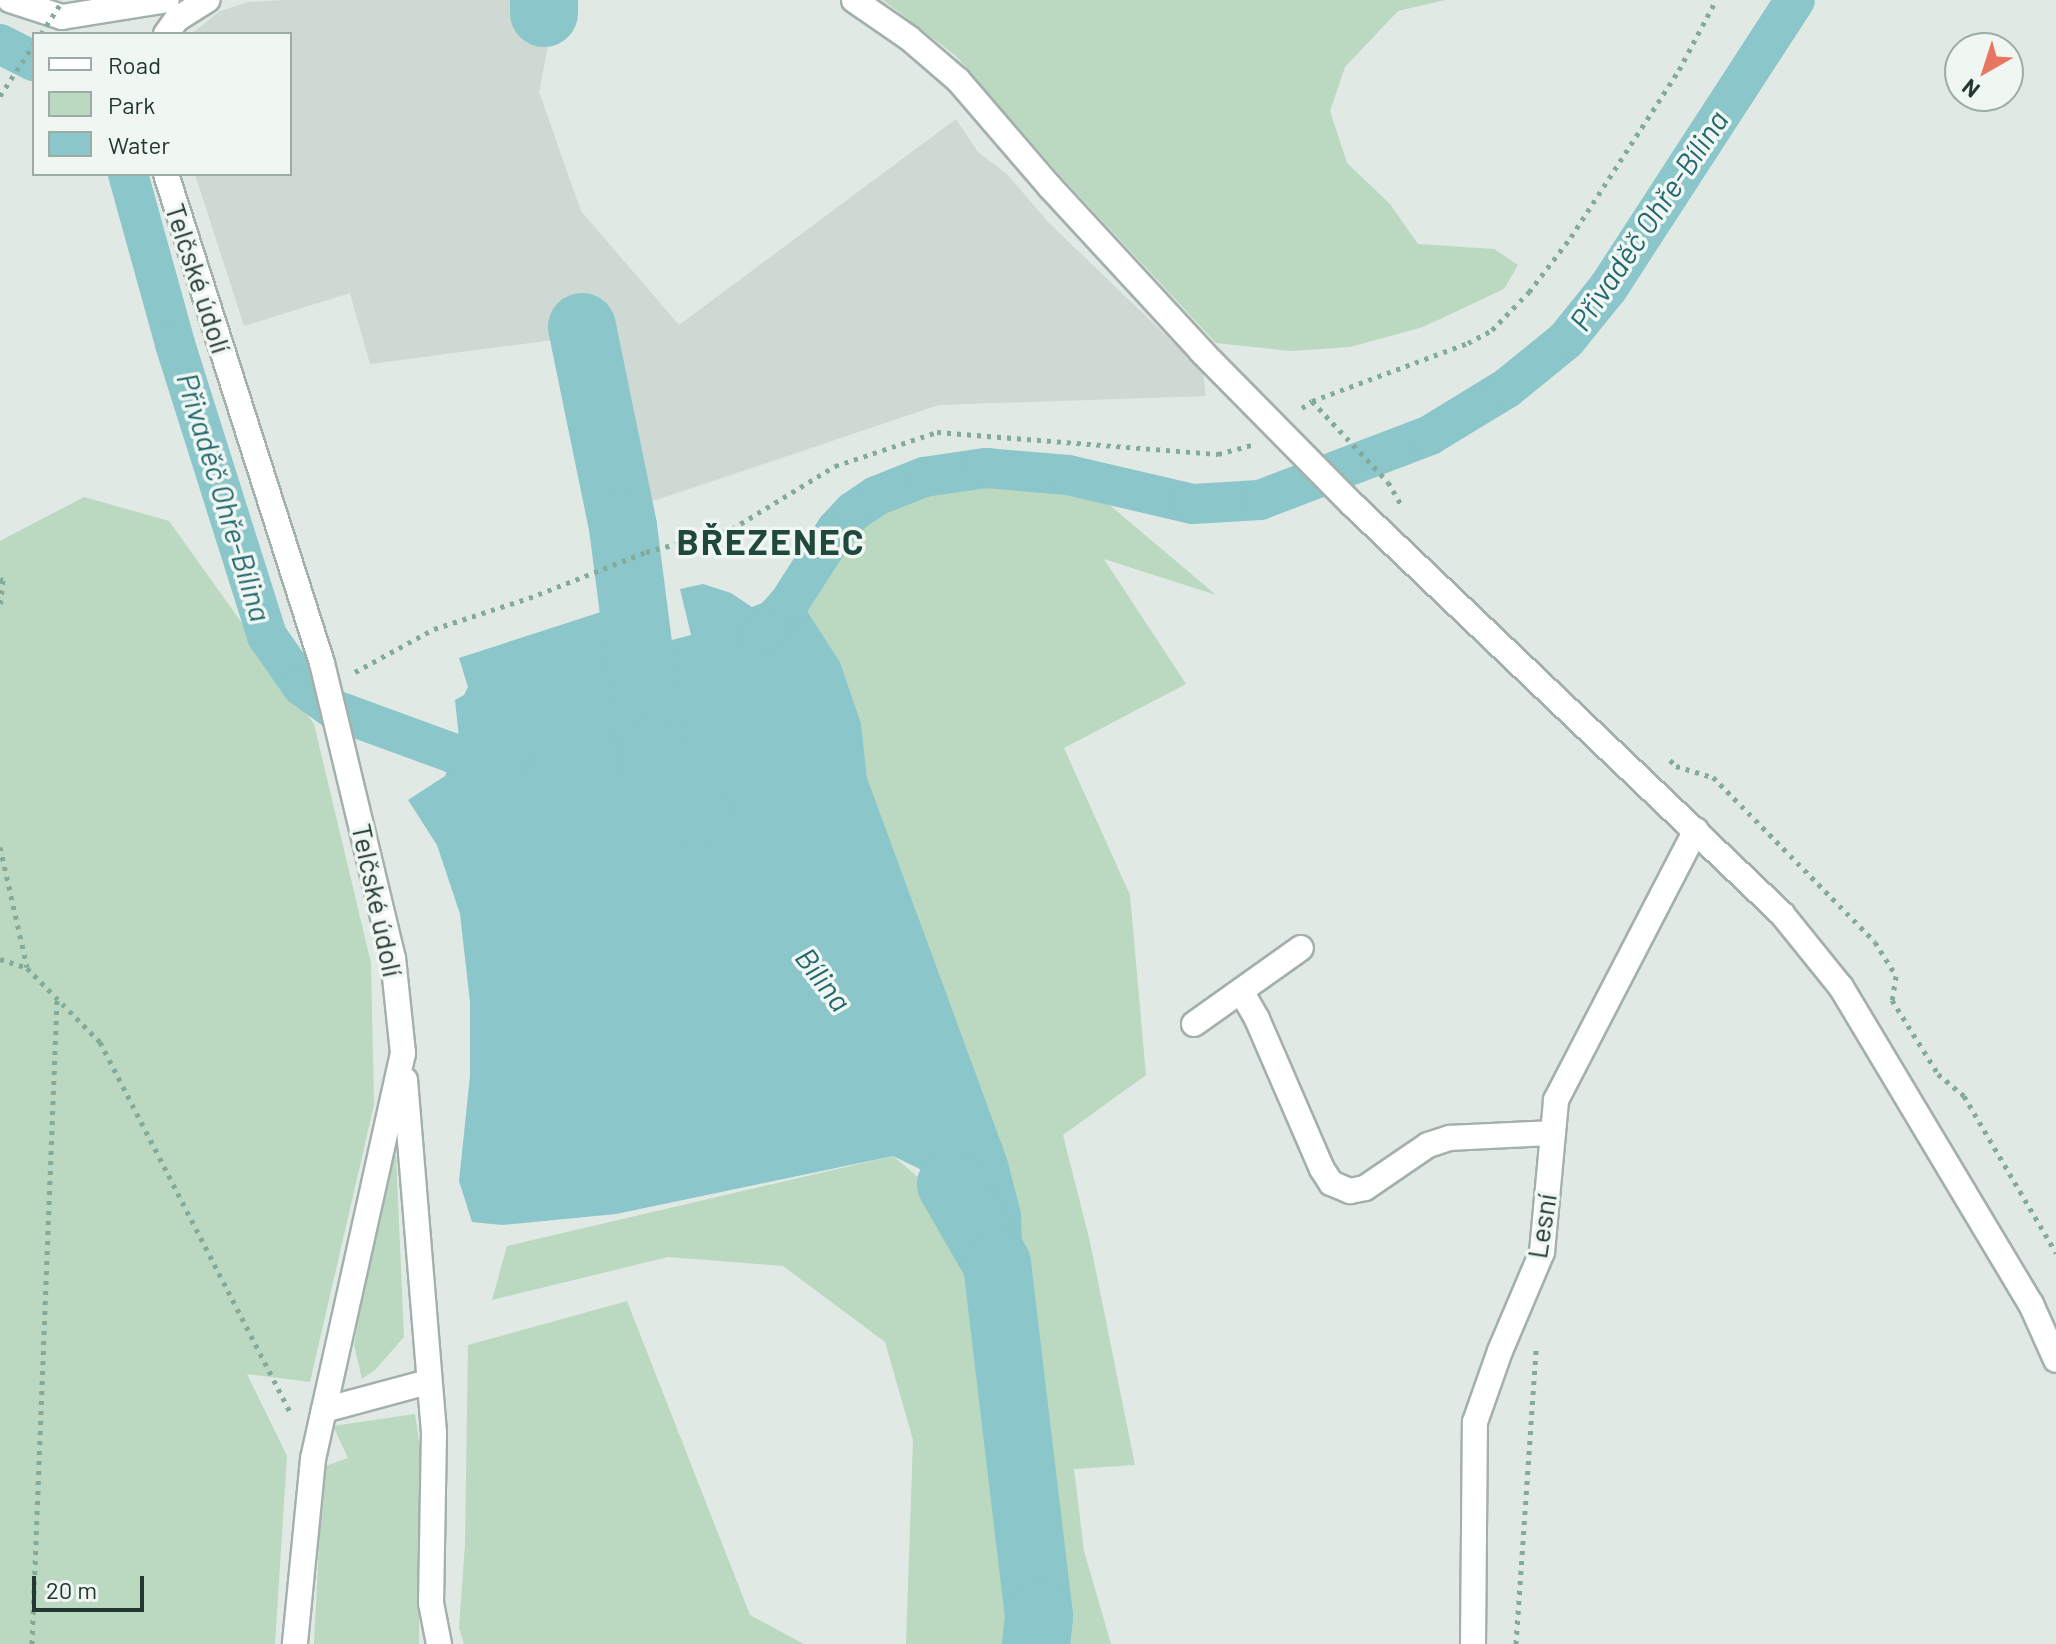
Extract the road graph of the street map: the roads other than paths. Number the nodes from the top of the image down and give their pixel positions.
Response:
1 (10, 0) edge
2 (167, 0) edge
3 (207, 0) edge
4 (854, 0) edge
5 (0, 17) edge
6 (67, 17) edge
7 (167, 32) edge
8 (167, 176) edge
9 (1696, 830) junction
10 (1301, 948) dead end
11 (1241, 991) junction
12 (1194, 1024) dead end
13 (403, 1053) junction
14 (1553, 1133) junction
15 (2056, 1360) edge
16 (428, 1382) junction
17 (324, 1410) junction
18 (295, 1644) edge
19 (439, 1644) edge
20 (1473, 1644) edge

1 - 5 street
1 - 6 street
2 - 6 street
3 - 7 street
4 - 9 street
8 - 13 street, Telčské údolí
9 - 14 street, Lesní
9 - 15 street
10 - 11 street
11 - 12 street
11 - 14 street
13 - 16 street
13 - 17 street, Telčské údolí
14 - 20 street, Lesní
16 - 17 street
16 - 19 street
17 - 18 street, Telčské údolí

